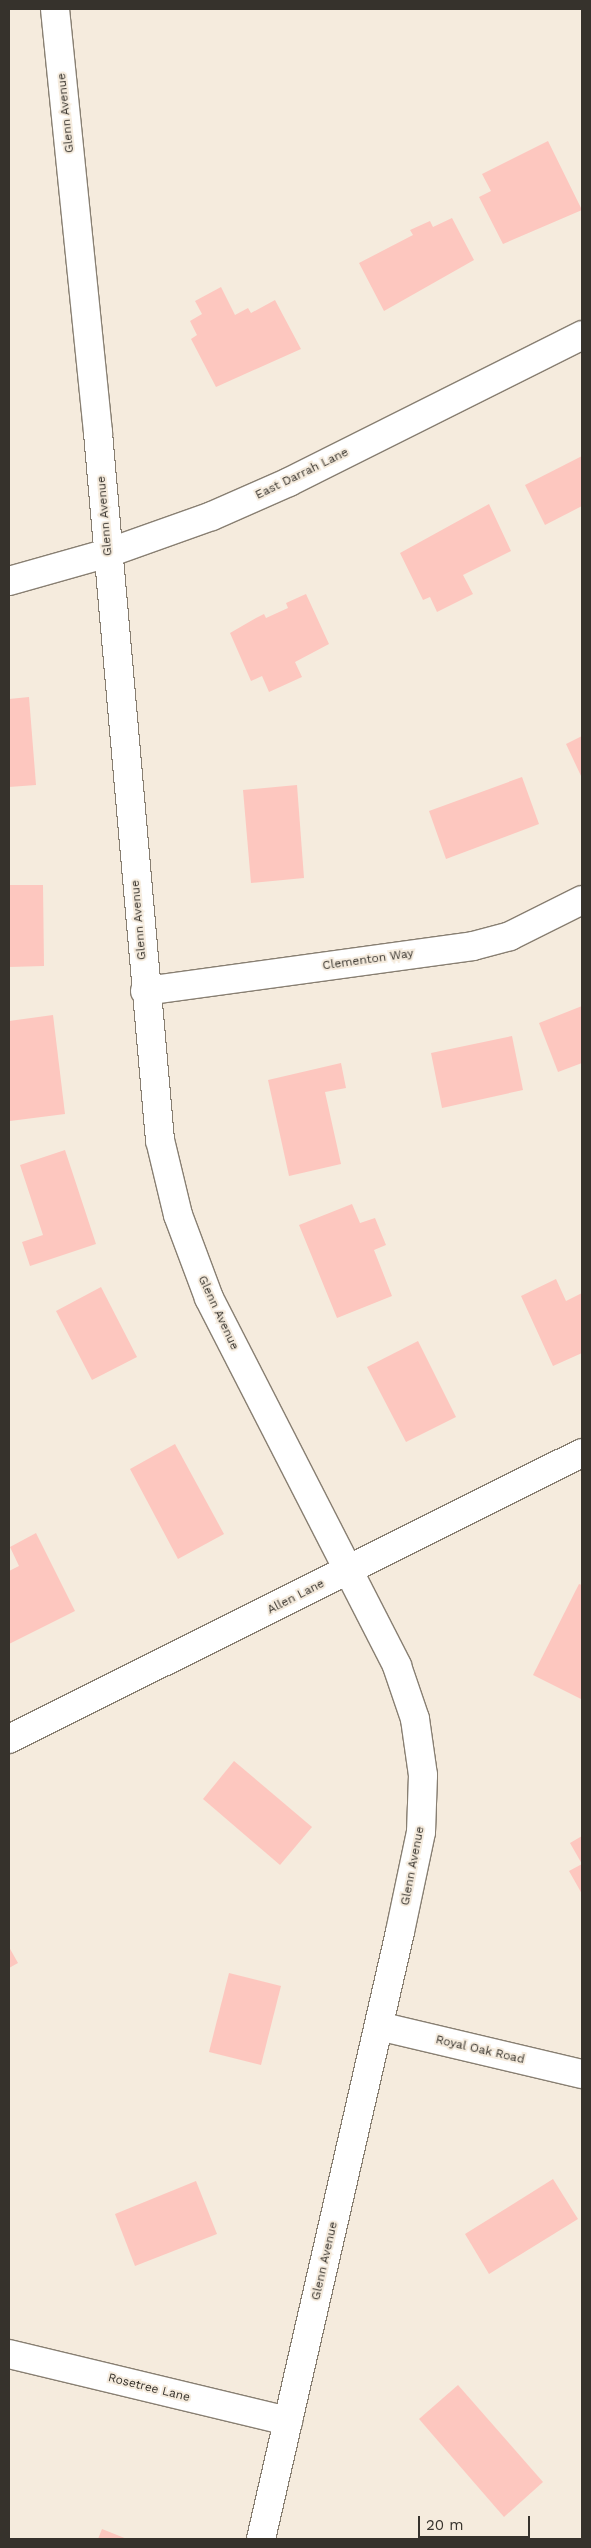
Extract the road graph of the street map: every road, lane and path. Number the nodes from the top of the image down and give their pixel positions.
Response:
1 (55, 9) edge
2 (582, 335) edge
3 (108, 553) junction
4 (9, 581) edge
5 (582, 900) edge
6 (145, 991) junction
7 (582, 1454) edge
8 (348, 1570) junction
9 (9, 1739) edge
10 (379, 2026) junction
11 (582, 2074) edge
12 (9, 2354) edge
13 (288, 2421) junction
14 (262, 2539) edge

1 - 3 street, Glenn Avenue
2 - 3 street, East Darrah Lane
3 - 4 street, East Darrah Lane
3 - 6 street, Glenn Avenue
5 - 6 street, Clementon Way
6 - 8 street, Glenn Avenue
7 - 8 street, Allen Lane
8 - 9 street, Allen Lane
8 - 10 street, Glenn Avenue
10 - 11 street, Royal Oak Road
10 - 13 street, Glenn Avenue
12 - 13 street, Rosetree Lane
13 - 14 street, Glenn Avenue

